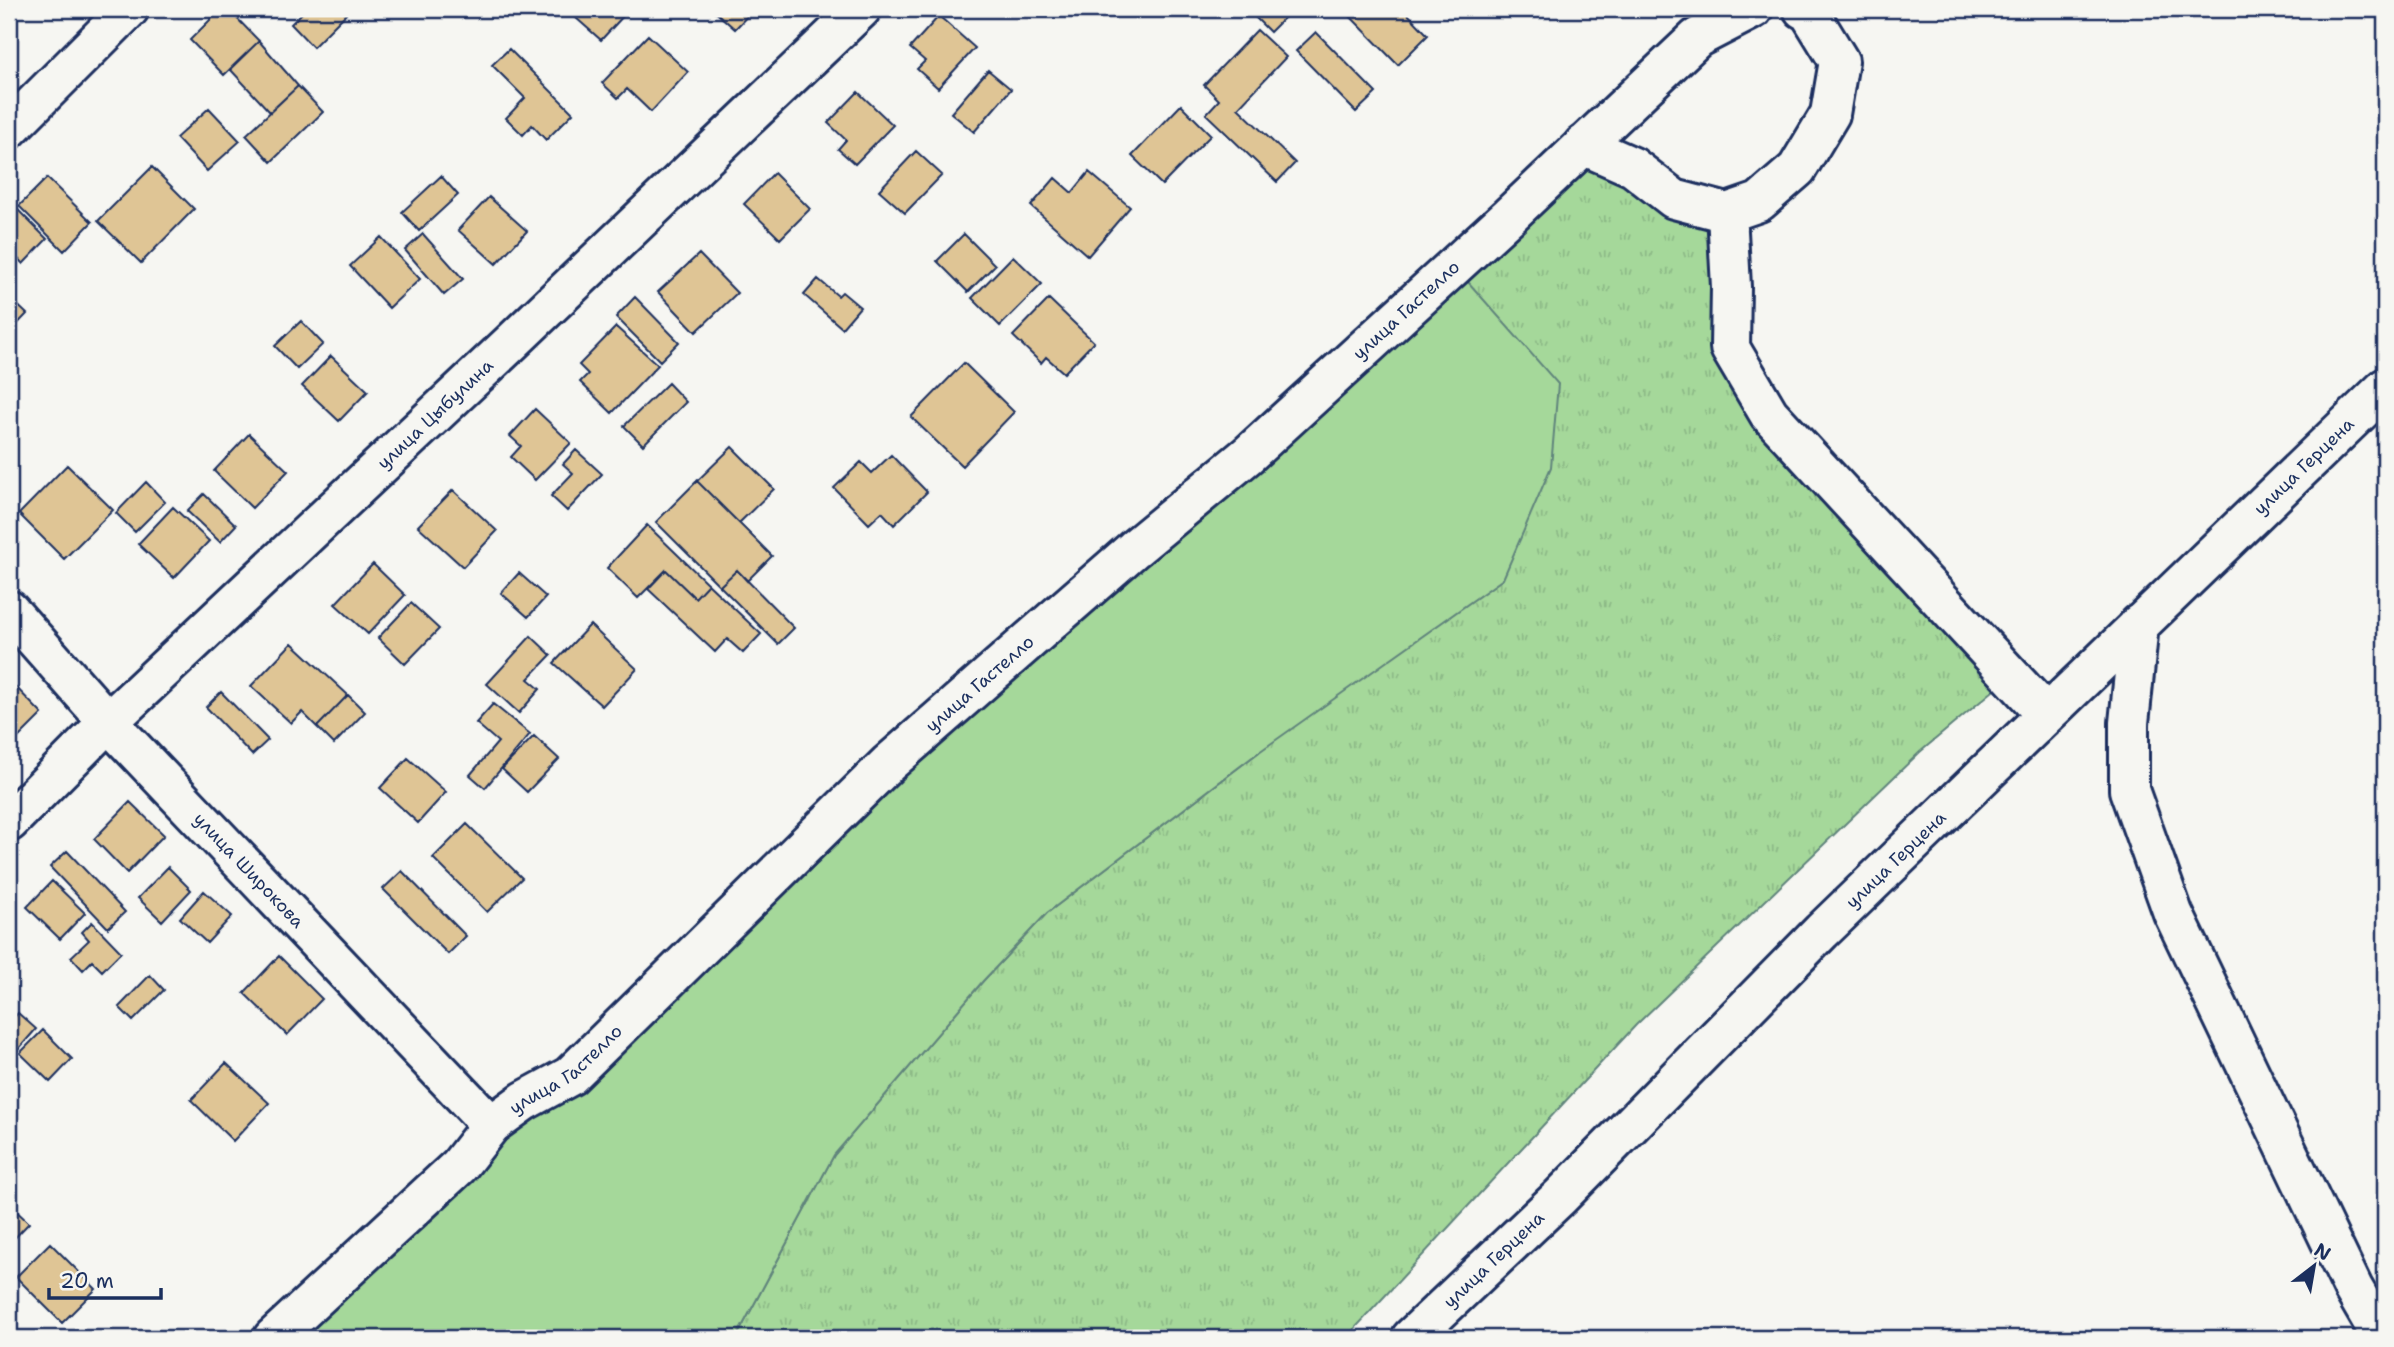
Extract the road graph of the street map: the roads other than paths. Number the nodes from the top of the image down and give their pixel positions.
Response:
1 (130, 9) edge
2 (861, 9) edge
3 (1753, 9) edge
4 (1802, 9) edge
5 (9, 129) edge
6 (1583, 145) junction
7 (1727, 213) junction
8 (2385, 388) edge
9 (9, 610) edge
10 (2139, 624) junction
11 (2046, 714) junction
12 (108, 722) junction
13 (9, 822) edge
14 (491, 1125) junction
15 (273, 1338) edge
16 (1411, 1338) edge
17 (2382, 1338) edge

1 - 5 street
2 - 12 street, улица Цыбулина
3 - 6 street, улица Гастелло
4 - 7 street
6 - 7 street
6 - 14 street, улица Гастелло
7 - 11 street
8 - 10 street, улица Герцена
9 - 12 street, улица Широкова
10 - 11 street, улица Герцена
10 - 17 street
11 - 16 street, улица Герцена
12 - 13 street, улица Цыбулина
12 - 14 street, улица Широкова
14 - 15 street, улица Гастелло

